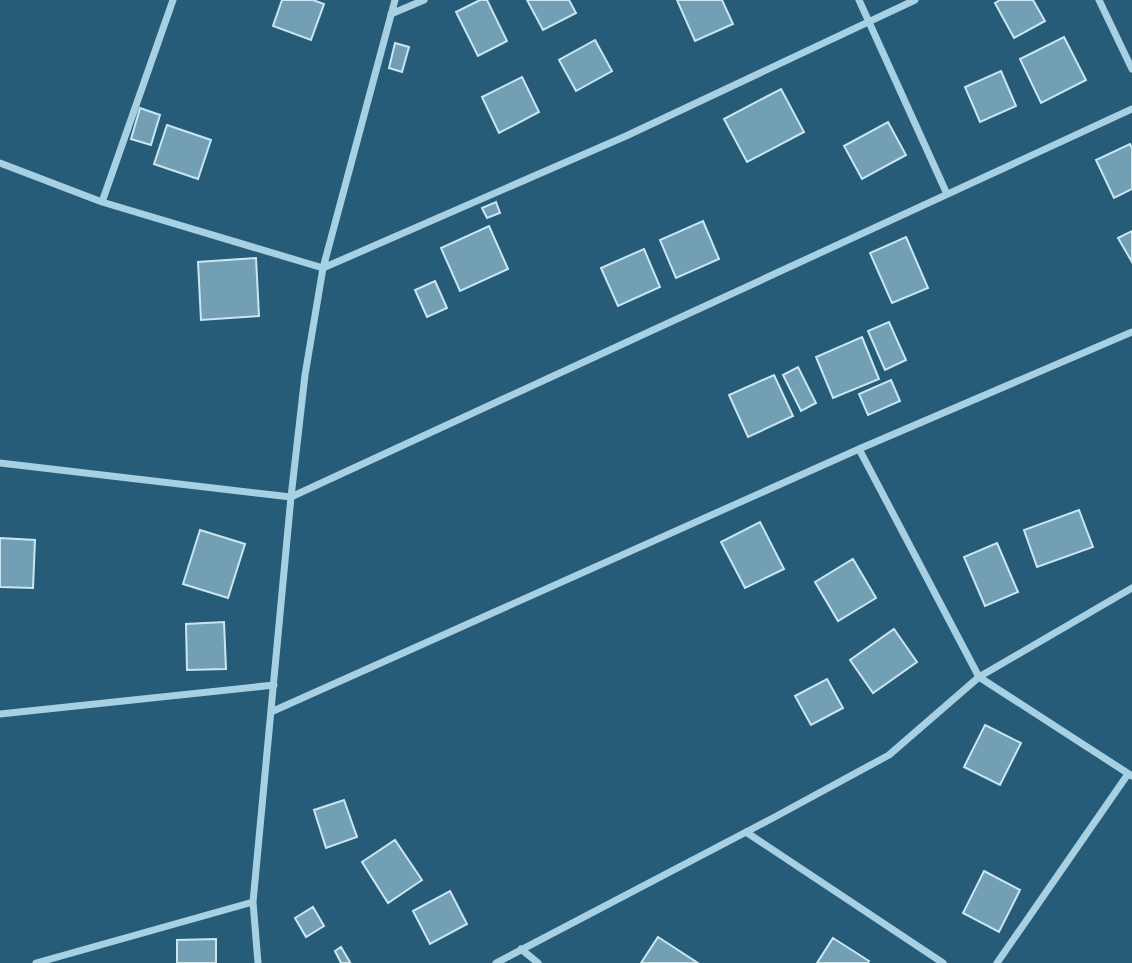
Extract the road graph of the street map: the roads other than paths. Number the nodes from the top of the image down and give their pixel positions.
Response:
1 (173, 0) edge
2 (395, 0) edge
3 (424, 0) edge
4 (859, 0) edge
5 (915, 0) edge
6 (1099, 0) edge
7 (391, 14) junction
8 (869, 22) junction
9 (1132, 69) edge
10 (1132, 109) edge
11 (0, 163) edge
12 (947, 194) junction
13 (102, 202) junction
14 (323, 268) junction
15 (1132, 332) edge
16 (859, 449) junction
17 (0, 463) edge
18 (290, 497) junction
19 (1132, 588) edge
20 (979, 677) junction
21 (274, 685) junction
22 (271, 712) junction
23 (0, 714) edge
24 (1130, 775) edge
25 (746, 832) junction
26 (253, 902) junction
27 (521, 949) junction
28 (36, 963) edge
29 (258, 963) edge
30 (496, 963) edge
31 (538, 963) edge
32 (943, 963) edge
33 (997, 963) edge

1 - 13 street
2 - 7 street
3 - 7 street
4 - 8 street
5 - 8 street
6 - 9 street
7 - 14 street
8 - 12 street
8 - 14 street
10 - 12 street
11 - 13 street
12 - 18 street
13 - 14 street
14 - 18 street
15 - 16 street
16 - 20 street
16 - 22 street
17 - 18 street
18 - 21 street
19 - 20 street
20 - 24 street
20 - 25 street
21 - 22 street
21 - 23 street
22 - 26 street
24 - 33 street
25 - 27 street
25 - 32 street
26 - 28 street
26 - 29 street
27 - 30 street
27 - 31 street

